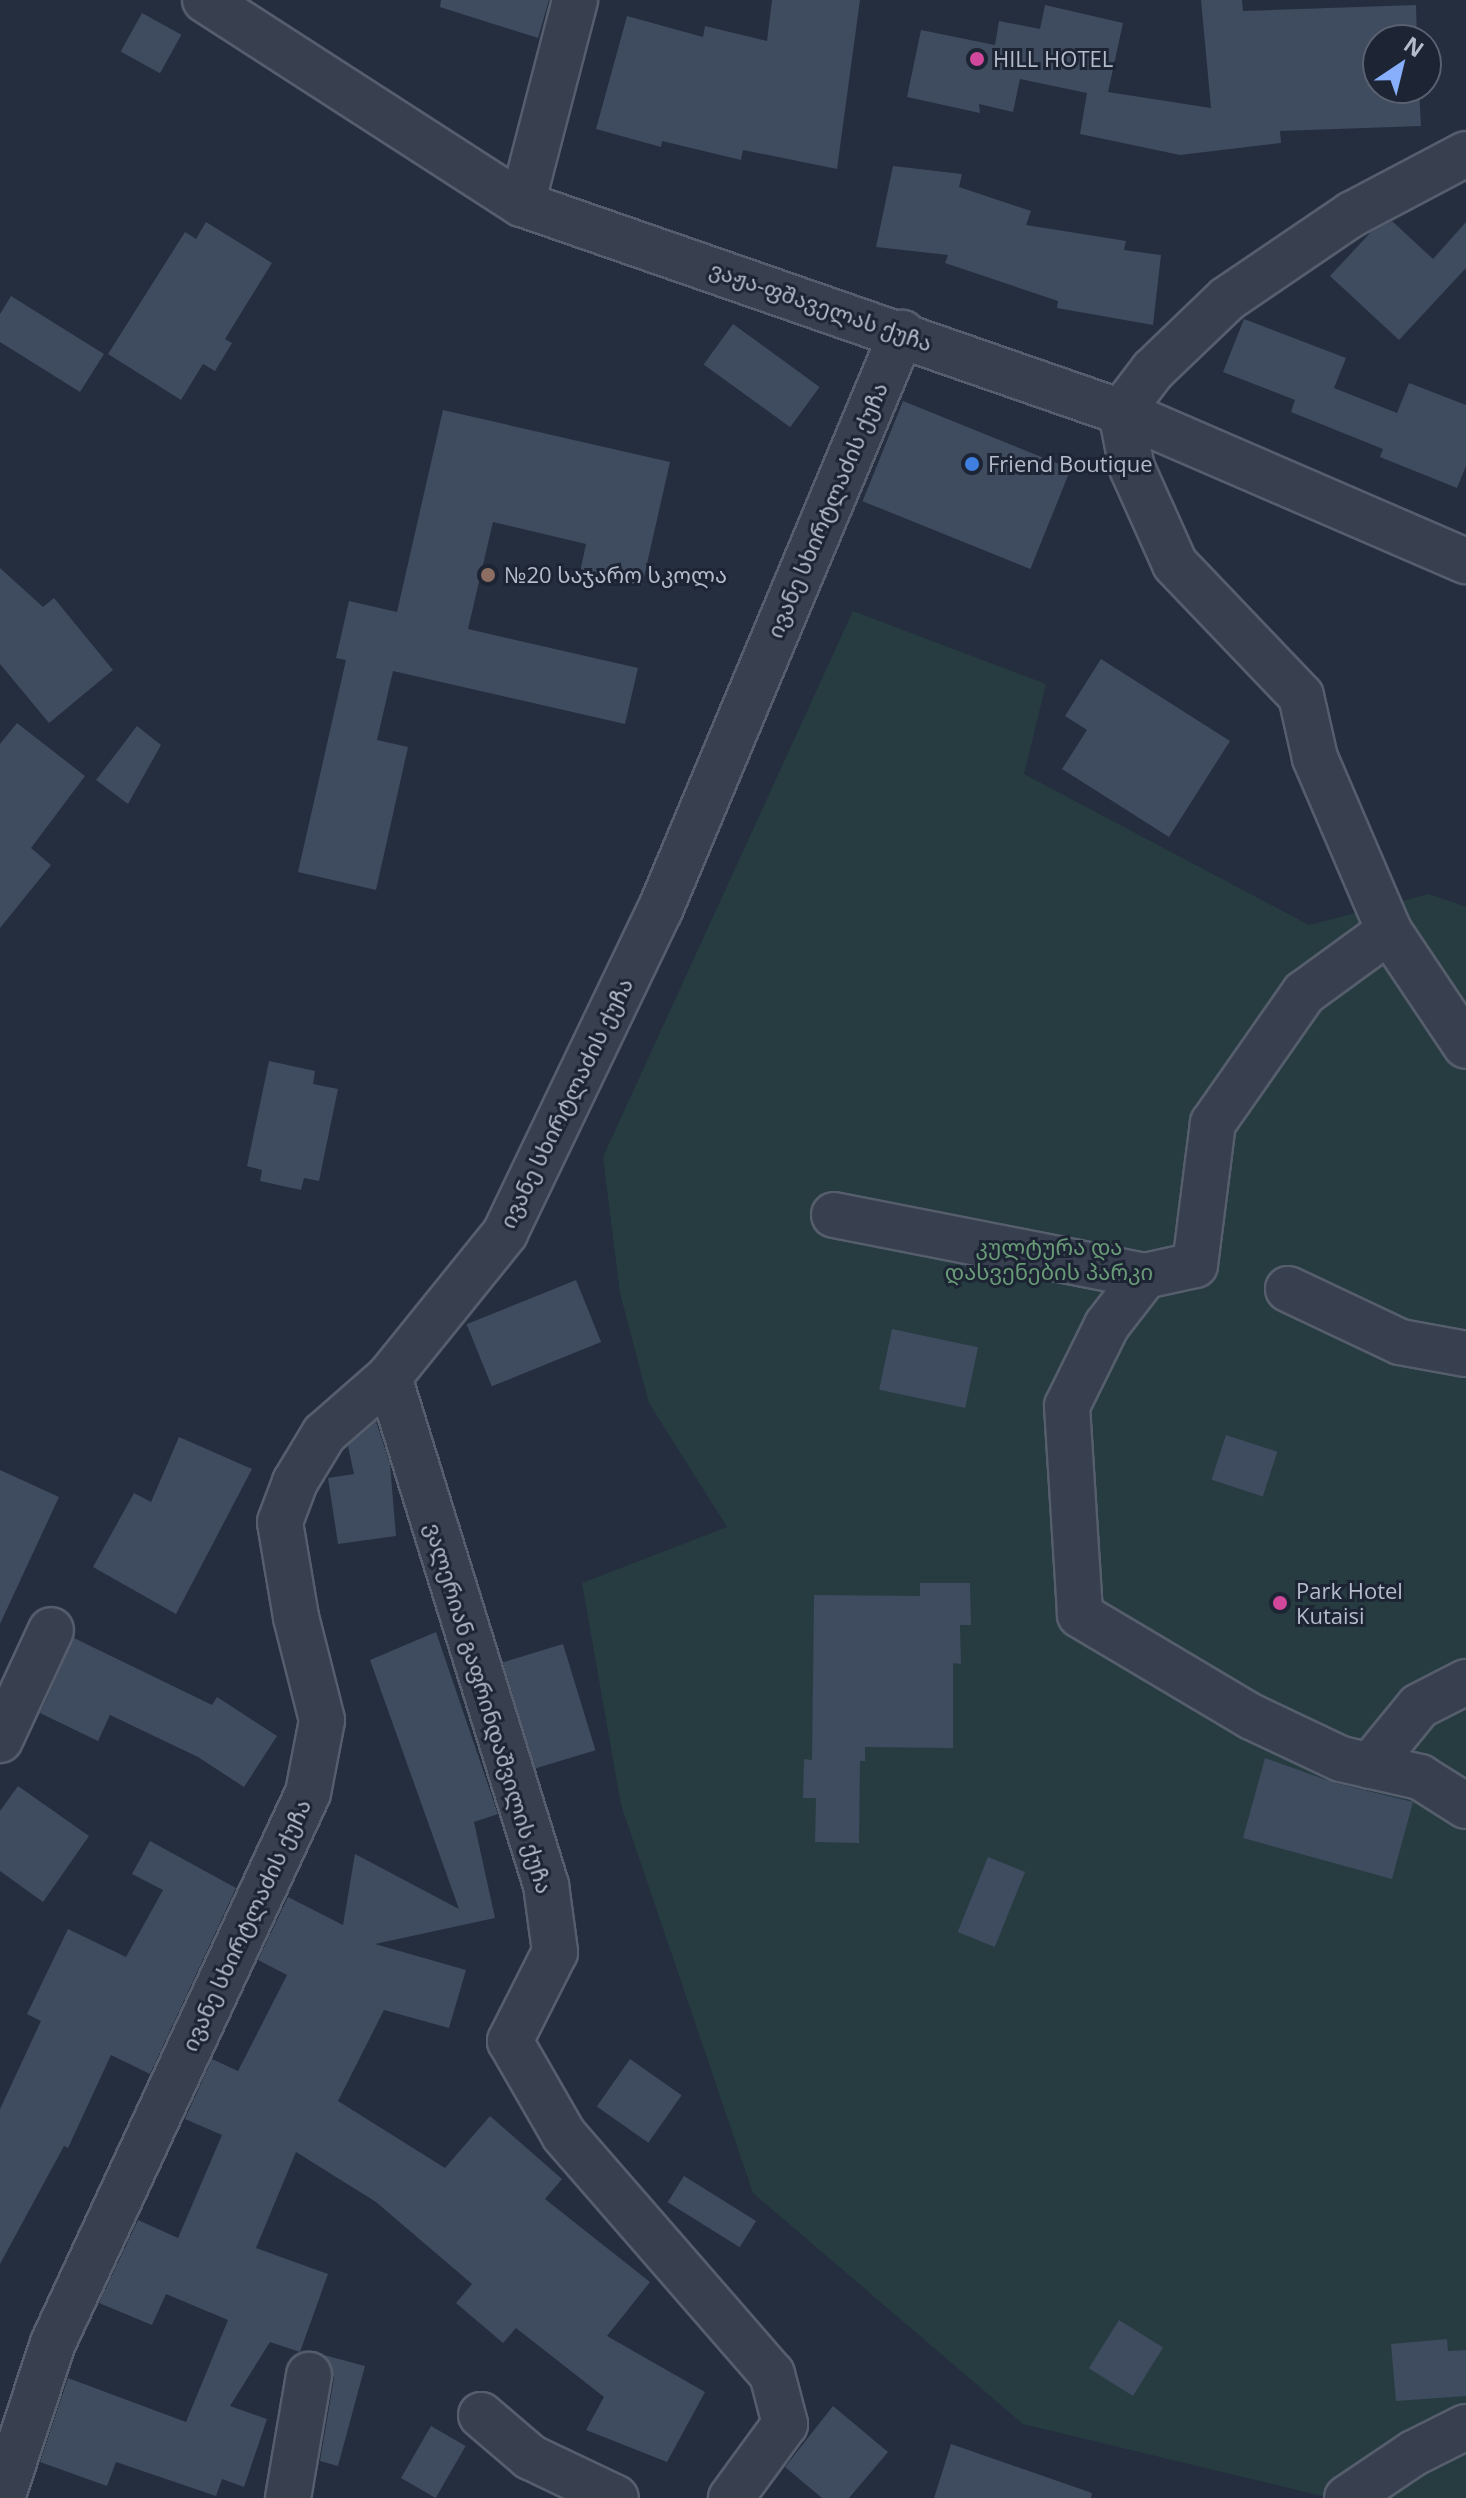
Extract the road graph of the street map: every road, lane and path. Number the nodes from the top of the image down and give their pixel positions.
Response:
1 (205, 0) edge
2 (575, 0) edge
3 (1466, 154) edge
4 (522, 204) junction
5 (902, 333) junction
6 (1121, 412) junction
7 (1466, 561) edge
8 (1389, 931) junction
9 (1466, 1046) edge
10 (834, 1215) dead end
11 (1145, 1276) junction
12 (1288, 1289) dead end
13 (1466, 1354) edge
14 (389, 1377) junction
15 (51, 1630) dead end
16 (1466, 1682) edge
17 (0, 1740) edge
18 (1370, 1766) junction
19 (1466, 1806) edge
20 (309, 2375) dead end
21 (481, 2415) dead end
22 (1466, 2427) edge
23 (2, 2498) edge
24 (288, 2498) edge
25 (616, 2498) edge
26 (731, 2498) edge
27 (1347, 2498) edge

1 - 4 street, ვაჟა-ფშაველას ქუჩა
2 - 4 street
3 - 6 street
4 - 5 street, ვაჟა-ფშაველას ქუჩა
5 - 6 street, ვაჟა-ფშაველას ქუჩა
5 - 14 street, ივანე სხირტლაძის ქუჩა
6 - 7 street, ვაჟა-ფშაველას ქუჩა
6 - 8 street
8 - 9 street
8 - 11 street
10 - 11 street
11 - 18 street
12 - 13 street
14 - 23 street, ივანე სხირტლაძის ქუჩა
14 - 26 street, ვალერიან გაფრინდაშვილის ქუჩა
15 - 17 street
16 - 18 street
18 - 19 street
20 - 24 street
21 - 25 street
22 - 27 street

